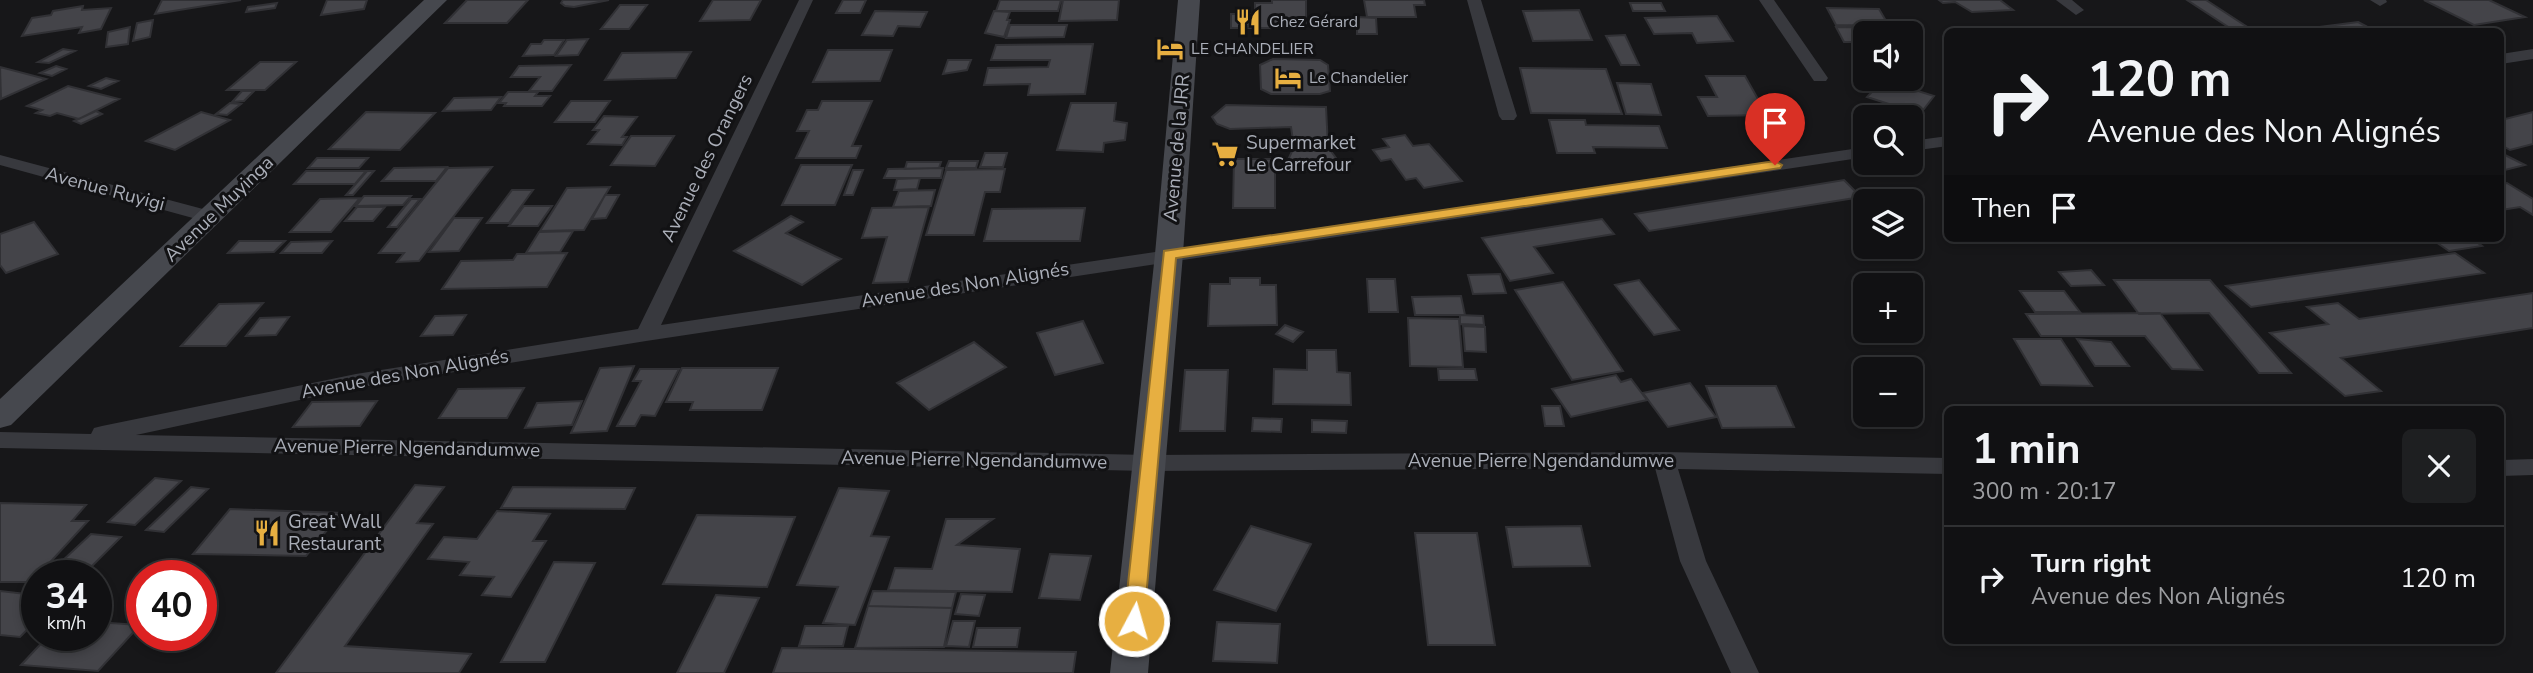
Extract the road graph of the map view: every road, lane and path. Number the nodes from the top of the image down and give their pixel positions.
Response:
1 (436, 0) edge
2 (806, 0) edge
3 (1189, 0) edge
4 (1474, 0) edge
5 (1766, 0) edge
6 (2063, 0) edge
7 (2076, 10) dead end
8 (2533, 54) edge
9 (2504, 59) edge
10 (1820, 78) dead end
11 (1508, 116) dead end
12 (1944, 142) edge
13 (1923, 144) edge
14 (1853, 154) edge
15 (0, 160) edge
16 (211, 217) junction
17 (1169, 254) junction
18 (646, 334) junction
19 (0, 416) edge
20 (0, 440) edge
21 (68, 441) junction
22 (1664, 460) junction
23 (1149, 463) junction
24 (1944, 466) edge
25 (2533, 467) edge
26 (2504, 468) edge
27 (1129, 673) edge
28 (1745, 673) edge

1 - 16 street, Avenue Muyinga
2 - 18 street, Avenue des Orangers
3 - 17 street, Avenue de la JRR
4 - 11 street
5 - 10 street
6 - 7 street
8 - 9 street
12 - 13 street
14 - 17 street, Avenue des Non Alignés
15 - 16 street, Avenue Ruyigi
16 - 19 street, Avenue Muyinga
17 - 18 street, Avenue des Non Alignés
17 - 23 street, Avenue de la JRR
18 - 21 street, Avenue des Non Alignés
20 - 21 street, Avenue Pierre Ngendandumwe
21 - 23 street, Avenue Pierre Ngendandumwe
22 - 23 street, Avenue Pierre Ngendandumwe
22 - 24 street, Avenue Pierre Ngendandumwe
22 - 28 street
23 - 27 street, Avenue de la JRR
25 - 26 street

